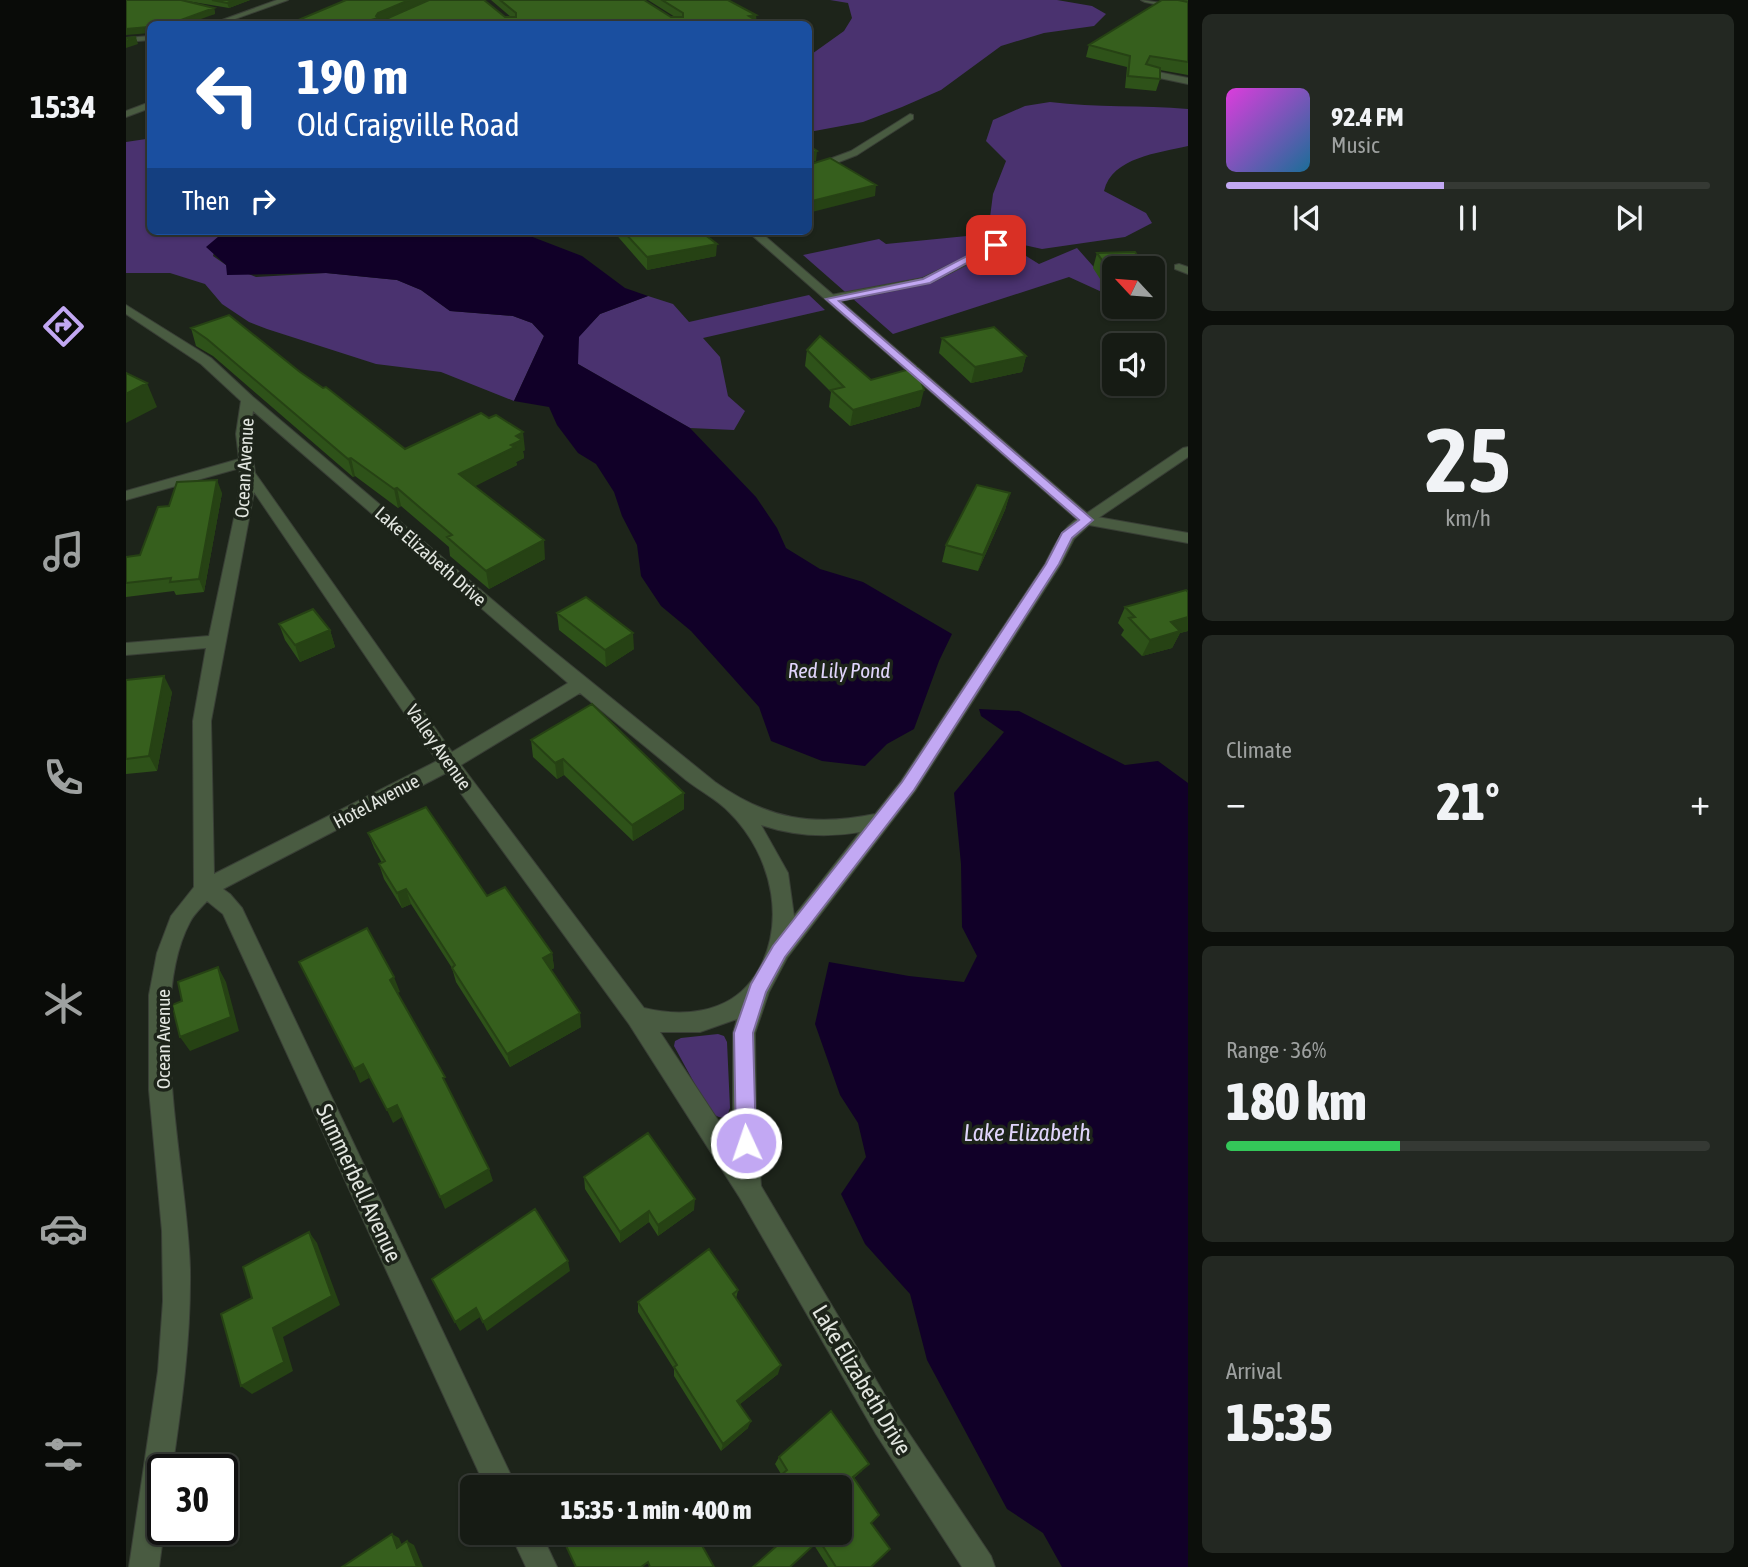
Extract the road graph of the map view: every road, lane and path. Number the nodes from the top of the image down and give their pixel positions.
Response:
1 (284, 0) edge
2 (444, 0) edge
3 (1144, 0) edge
4 (1188, 9) edge
5 (220, 10) edge
6 (244, 15) junction
7 (225, 21) edge
8 (392, 21) edge
9 (147, 38) edge
10 (126, 40) edge
11 (1148, 73) edge
12 (1188, 80) edge
13 (147, 106) edge
14 (126, 114) edge
15 (910, 117) dead end
16 (812, 169) edge
17 (1019, 234) dead end
18 (757, 235) edge
19 (831, 299) junction
20 (126, 309) edge
21 (248, 400) junction
22 (1188, 451) edge
23 (247, 467) junction
24 (126, 496) edge
25 (1086, 520) junction
26 (1188, 538) edge
27 (216, 641) junction
28 (126, 649) edge
29 (580, 684) junction
30 (449, 763) junction
31 (735, 806) junction
32 (882, 820) junction
33 (204, 889) junction
34 (779, 951) junction
35 (758, 990) junction
36 (637, 1017) junction
37 (749, 1189) junction
38 (496, 1475) edge
39 (531, 1545) edge
40 (144, 1567) edge
41 (542, 1567) edge
42 (980, 1567) edge

1 - 6 street
2 - 8 street
3 - 4 street
5 - 6 street
6 - 7 street
9 - 10 street
11 - 12 street
13 - 14 street
15 - 16 street
17 - 19 street
18 - 19 street
19 - 25 street
20 - 21 street, Lake Elizabeth Drive
21 - 23 street, Ocean Avenue
21 - 29 street, Lake Elizabeth Drive
22 - 25 street
23 - 24 street
23 - 27 street, Ocean Avenue
23 - 30 street, Valley Avenue
25 - 26 street
25 - 32 street
27 - 28 street
27 - 33 street, Ocean Avenue
29 - 30 street, Hotel Avenue
29 - 31 street, Lake Elizabeth Drive
30 - 33 street, Hotel Avenue
30 - 36 street, Valley Avenue
31 - 32 street, Lake Elizabeth Drive
31 - 34 street, Lake Elizabeth Drive
32 - 34 street
33 - 38 street, Summerbell Avenue
33 - 40 street, Ocean Avenue
34 - 35 street
35 - 36 street
35 - 37 street
36 - 37 street, Valley Avenue
37 - 42 street, Lake Elizabeth Drive
39 - 41 street

